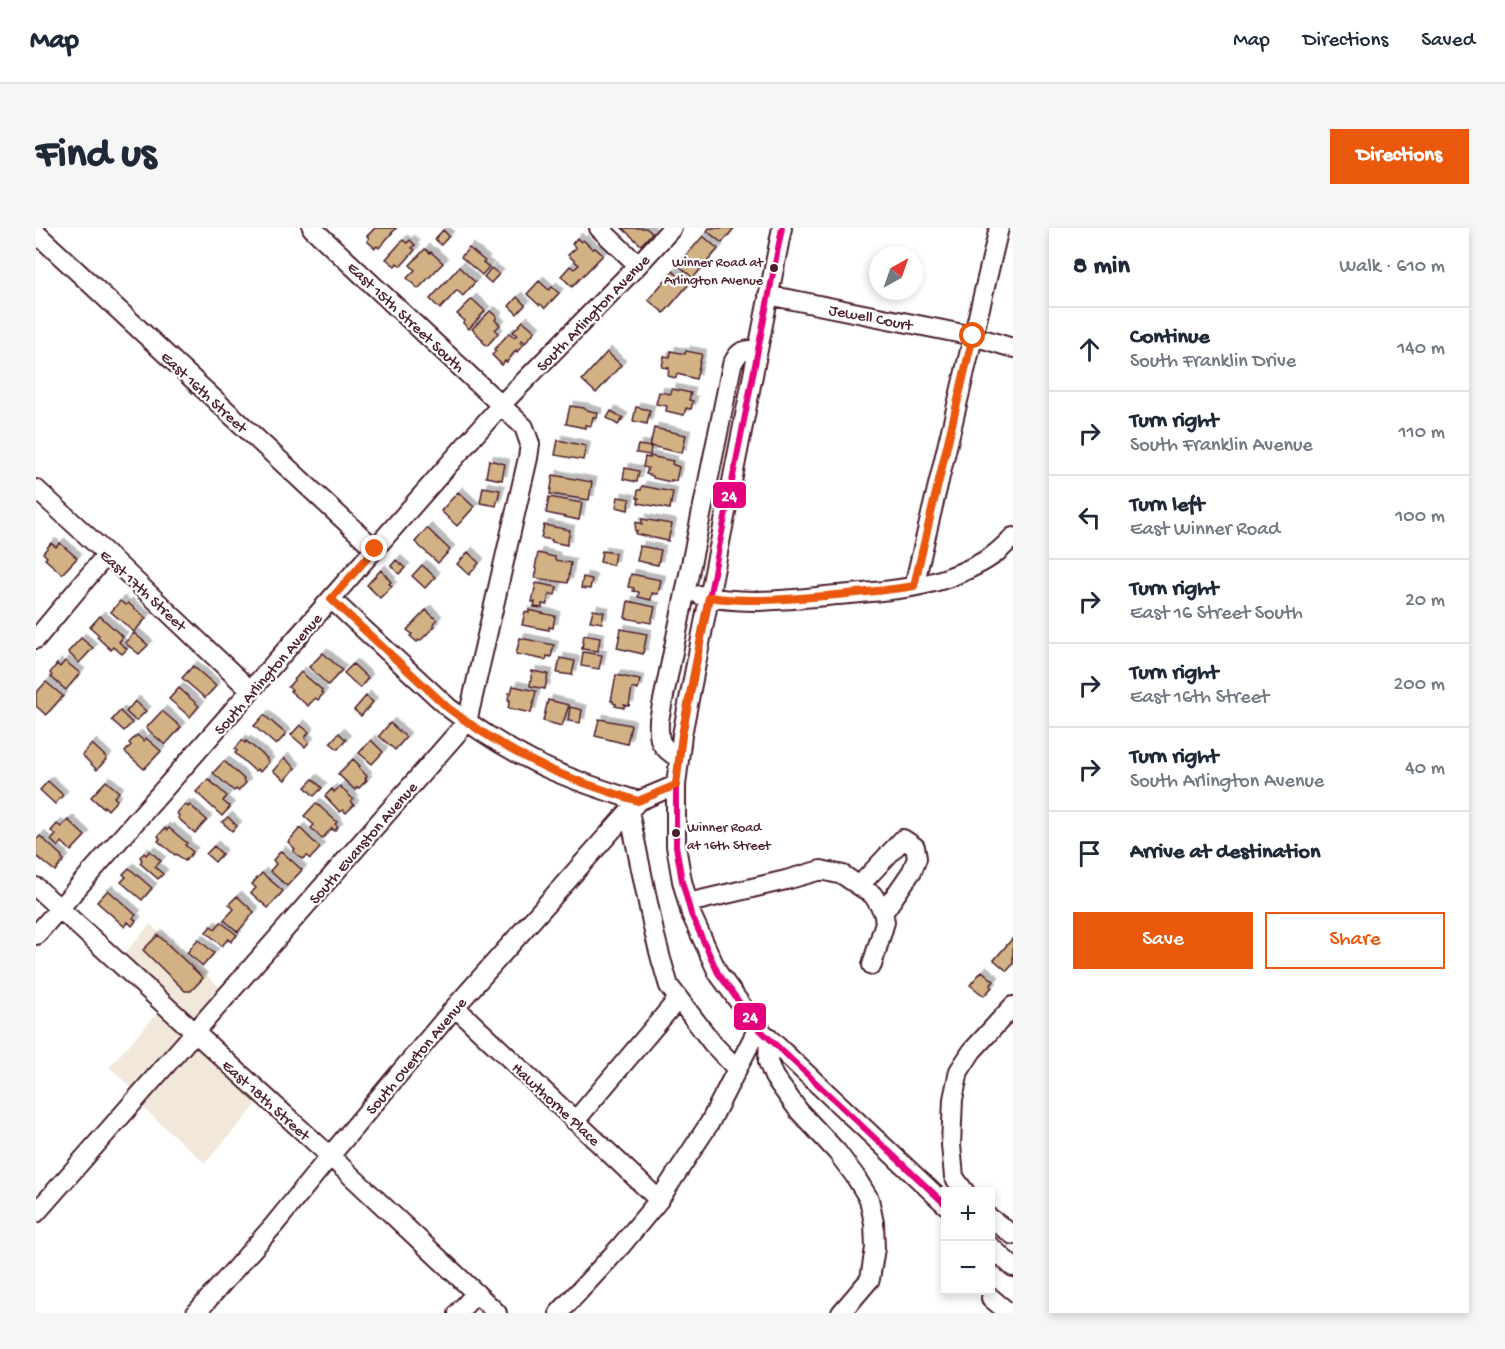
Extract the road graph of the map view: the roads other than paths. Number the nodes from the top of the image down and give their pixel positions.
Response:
1 (312, 228) edge
2 (599, 228) edge
3 (672, 228) edge
4 (782, 228) edge
5 (999, 228) edge
6 (36, 233) edge
7 (638, 265) junction
8 (768, 295) junction
9 (973, 336) junction
10 (1013, 348) edge
11 (758, 349) junction
12 (501, 405) junction
13 (36, 489) edge
14 (1013, 537) edge
15 (375, 549) junction
16 (107, 554) junction
17 (914, 586) junction
18 (686, 591) junction
19 (709, 597) junction
20 (331, 599) junction
21 (36, 639) edge
22 (251, 691) junction
23 (467, 722) junction
24 (679, 759) junction
25 (676, 785) junction
26 (634, 806) junction
27 (860, 885) junction
28 (36, 887) edge
29 (688, 903) junction
30 (60, 909) junction
31 (883, 913) junction
32 (36, 935) edge
33 (872, 965) dead end
34 (678, 999) junction
35 (1013, 1006) edge
36 (455, 1007) junction
37 (194, 1032) junction
38 (763, 1034) junction
39 (737, 1070) junction
40 (575, 1121) junction
41 (330, 1156) junction
42 (962, 1187) edge
43 (659, 1200) junction
44 (941, 1201) edge
45 (36, 1213) edge
46 (995, 1222) edge
47 (1013, 1235) edge
48 (995, 1251) edge
49 (1013, 1267) edge
50 (476, 1293) junction
51 (992, 1298) dead end
52 (196, 1313) edge
53 (458, 1313) edge
54 (497, 1313) edge
55 (559, 1313) edge
56 (841, 1313) edge
57 (1009, 1313) edge

1 - 12 street, East 15th Street South
2 - 7 street
3 - 7 street, South Arlington Avenue
4 - 8 street
5 - 9 street
6 - 15 street, East 16th Street
7 - 12 street, South Arlington Avenue
8 - 9 street, Jewell Court
8 - 11 street
9 - 10 street, Jewell Court
9 - 17 street
11 - 18 street
11 - 19 street
12 - 15 street, South Arlington Avenue
12 - 23 street, South Evanston Avenue
13 - 16 street, East 17th Street
14 - 17 street
15 - 20 street, South Arlington Avenue
16 - 21 street
16 - 22 street, East 17th Street
17 - 19 street
18 - 19 street
18 - 24 street
19 - 24 street
20 - 22 street, South Arlington Avenue
20 - 23 street
22 - 30 street, South Arlington Avenue
23 - 26 street
23 - 37 street, South Evanston Avenue
24 - 25 street
25 - 26 street
25 - 29 street
26 - 34 street
26 - 36 street, South Overton Avenue
27 - 29 street
27 - 31 street
27 - 31 street
28 - 30 street, East 18th Street
29 - 38 street
30 - 32 street, South Arlington Avenue
30 - 37 street, East 18th Street
31 - 33 street
34 - 39 street
34 - 40 street
35 - 42 street
36 - 40 street, Hawthorne Place
36 - 41 street, South Overton Avenue
37 - 41 street, East 18th Street
37 - 45 street, South Evanston Avenue
38 - 39 street
38 - 44 street
38 - 56 street
39 - 43 street
40 - 43 street, Hawthorne Place
41 - 50 street, East 18th Street
41 - 52 street, South Overton Avenue
43 - 55 street
46 - 47 street
48 - 49 street
50 - 53 street
50 - 54 street, East 18th Street
51 - 57 street

